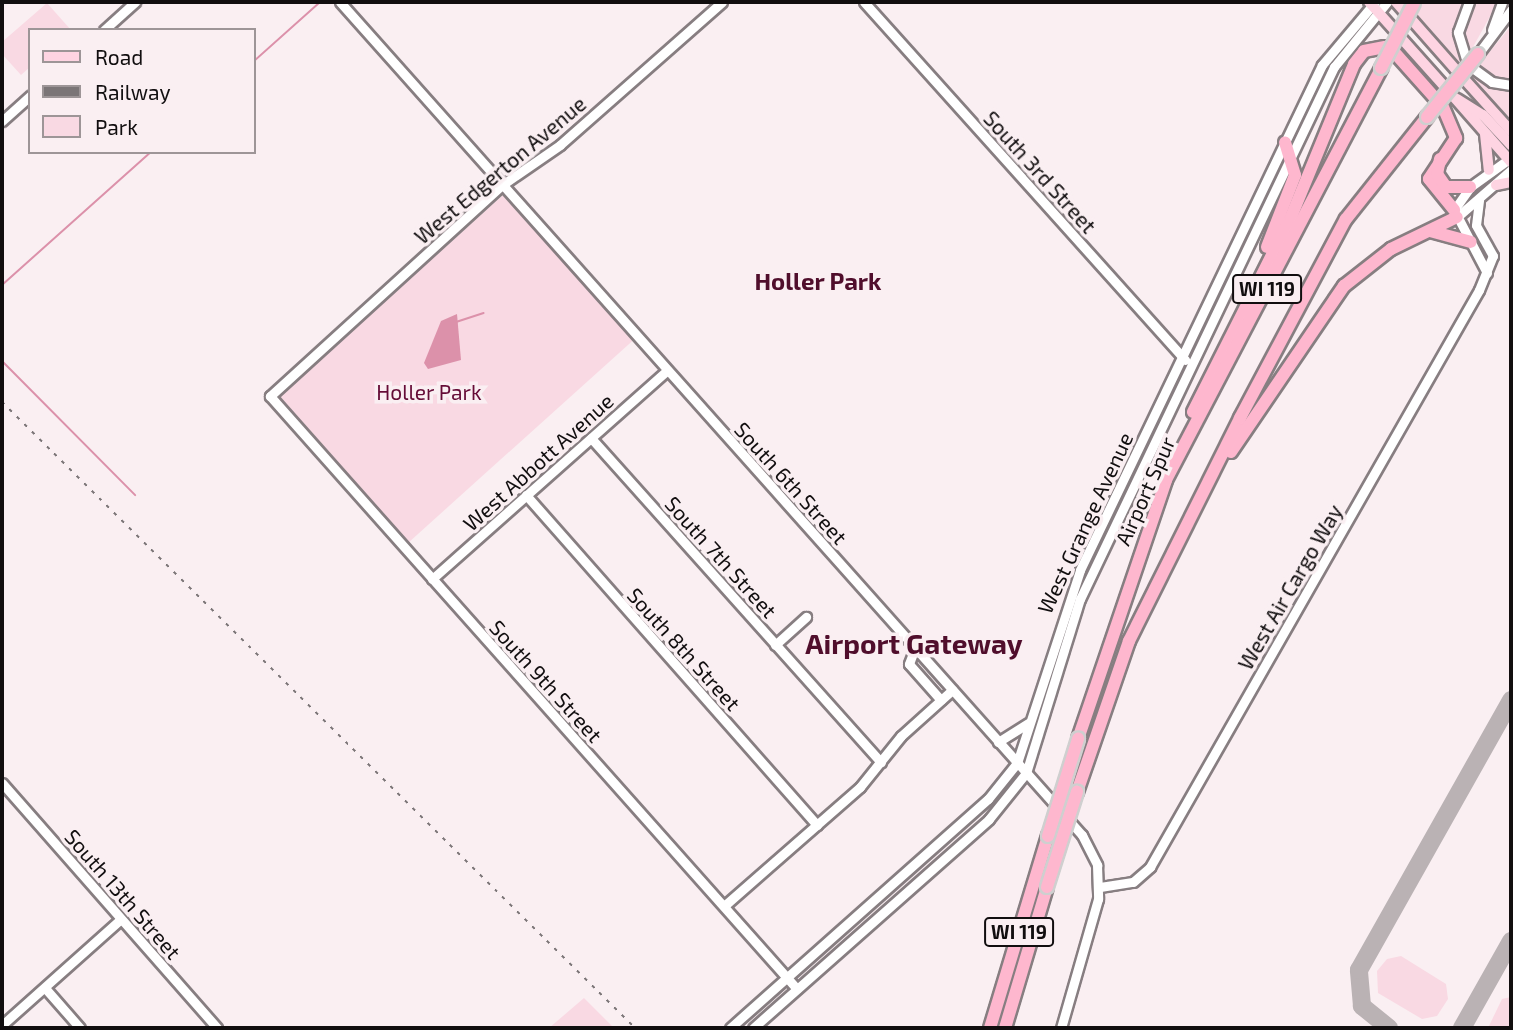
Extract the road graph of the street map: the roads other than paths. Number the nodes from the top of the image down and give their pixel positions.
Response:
1 (135, 2) edge
2 (340, 2) edge
3 (723, 2) edge
4 (864, 2) edge
5 (1387, 2) edge
6 (1469, 2) edge
7 (1502, 2) edge
8 (1372, 3) edge
9 (1407, 4) edge
10 (1511, 10) edge
11 (1380, 14) junction
12 (1511, 19) edge
13 (1412, 20) dead end
14 (106, 28) edge
15 (1393, 29) dead end
16 (1491, 35) junction
17 (1402, 39) dead end
18 (1472, 57) junction
19 (1474, 69) dead end
20 (1457, 71) dead end
21 (1465, 80) dead end
22 (1511, 85) edge
23 (1444, 86) dead end
24 (28, 98) edge
25 (2, 121) edge
26 (1511, 131) edge
27 (1485, 132) junction
28 (1284, 143) junction
29 (1511, 145) edge
30 (1291, 158) junction
31 (1441, 158) junction
32 (1511, 162) edge
33 (1489, 170) junction
34 (1511, 182) edge
35 (502, 185) junction
36 (1496, 185) junction
37 (1470, 187) junction
38 (1479, 200) junction
39 (1456, 213) junction
40 (1426, 231) junction
41 (1476, 239) junction
42 (1240, 316) junction
43 (1182, 356) junction
44 (1191, 366) junction
45 (667, 370) junction
46 (270, 396) joint
47 (1160, 402) junction
48 (1171, 407) junction
49 (591, 438) junction
50 (1166, 481) junction
51 (526, 495) junction
52 (1199, 502) junction
53 (1080, 570) junction
54 (1091, 576) junction
55 (432, 579) junction
56 (806, 617) dead end
57 (775, 645) junction
58 (915, 648) junction
59 (952, 690) junction
60 (941, 700) junction
61 (1030, 721) junction
62 (998, 742) junction
63 (881, 762) junction
64 (1017, 763) junction
65 (1026, 773) junction
66 (2, 783) edge
67 (979, 807) junction
68 (989, 819) junction
69 (817, 825) junction
70 (1100, 887) junction
71 (883, 891) junction
72 (894, 903) junction
73 (724, 906) junction
74 (121, 919) junction
75 (787, 977) junction
76 (45, 988) junction
77 (797, 989) junction
78 (2, 1025) edge
79 (80, 1028) edge
80 (217, 1028) edge
81 (730, 1028) edge
82 (753, 1028) edge
83 (990, 1028) edge
84 (1005, 1028) edge
85 (1061, 1028) edge

1 - 14 street
2 - 35 street, South 6th Street
3 - 35 street, West Edgerton Avenue
4 - 43 street, South 3rd Street
5 - 11 street, West Grange Avenue
6 - 18 street
7 - 16 street
8 - 11 main road
8 - 28 street, West Grange Avenue
9 - 50 highway, Airport Spur / WI 119, bridge
10 - 16 street
11 - 15 main road
11 - 30 street, West Grange Avenue
12 - 18 street
13 - 20 main road
16 - 18 street
17 - 23 main road
18 - 52 highway, WI 119, bridge
19 - 22 street
21 - 26 main road
24 - 25 street
27 - 29 main road
27 - 32 main road
27 - 33 main road
28 - 30 highway
28 - 43 street, West Grange Avenue
30 - 42 highway
30 - 44 street, West Grange Avenue
31 - 37 highway
31 - 39 highway
31 - 42 highway
32 - 33 street
32 - 36 street
33 - 37 street
34 - 36 main road
35 - 45 street, South 6th Street
35 - 46 street, West Edgerton Avenue
36 - 38 street
37 - 39 street
38 - 39 street
38 - 41 street, West Air Cargo Way
39 - 40 highway
39 - 41 street
40 - 41 highway
40 - 52 highway
41 - 70 street, West Air Cargo Way
42 - 50 highway
43 - 44 street, South 3rd Street
43 - 47 street, West Grange Avenue
44 - 48 street, West Grange Avenue
45 - 49 street, West Abbott Avenue
45 - 58 street, South 6th Street
46 - 55 street, South 9th Street
47 - 48 street
47 - 53 street, West Grange Avenue
48 - 54 street, West Grange Avenue
49 - 51 street, West Abbott Avenue
49 - 57 street, South 7th Street
50 - 83 highway, Airport Spur / WI 119, bridge
51 - 55 street, West Abbott Avenue
51 - 69 street, South 8th Street
52 - 84 highway, WI 119, bridge
53 - 54 street
53 - 61 street, West Grange Avenue
54 - 65 street, West Grange Avenue
55 - 73 street, South 9th Street
56 - 57 street
57 - 63 street, South 7th Street
58 - 59 street, South 6th Street
58 - 60 street
59 - 60 street
59 - 62 street, South 6th Street
60 - 63 street
61 - 62 street
61 - 64 street, West Grange Avenue
62 - 64 street, South 6th Street
63 - 69 street
64 - 65 street, South 6th Street
64 - 67 street, West Grange Avenue
65 - 68 street, West Grange Avenue
65 - 70 street, South 6th Street
66 - 74 street, South 13th Street
67 - 68 street
67 - 71 street, West Grange Avenue
68 - 72 street, West Grange Avenue
69 - 73 street
70 - 85 street
71 - 72 street
71 - 75 street, West Grange Avenue
72 - 77 street, West Grange Avenue
73 - 75 street, South 9th Street
74 - 76 street
74 - 80 street, South 13th Street
75 - 77 street, South 9th Street
75 - 81 street, West Grange Avenue
76 - 78 street
76 - 79 street
77 - 82 street, West Grange Avenue

